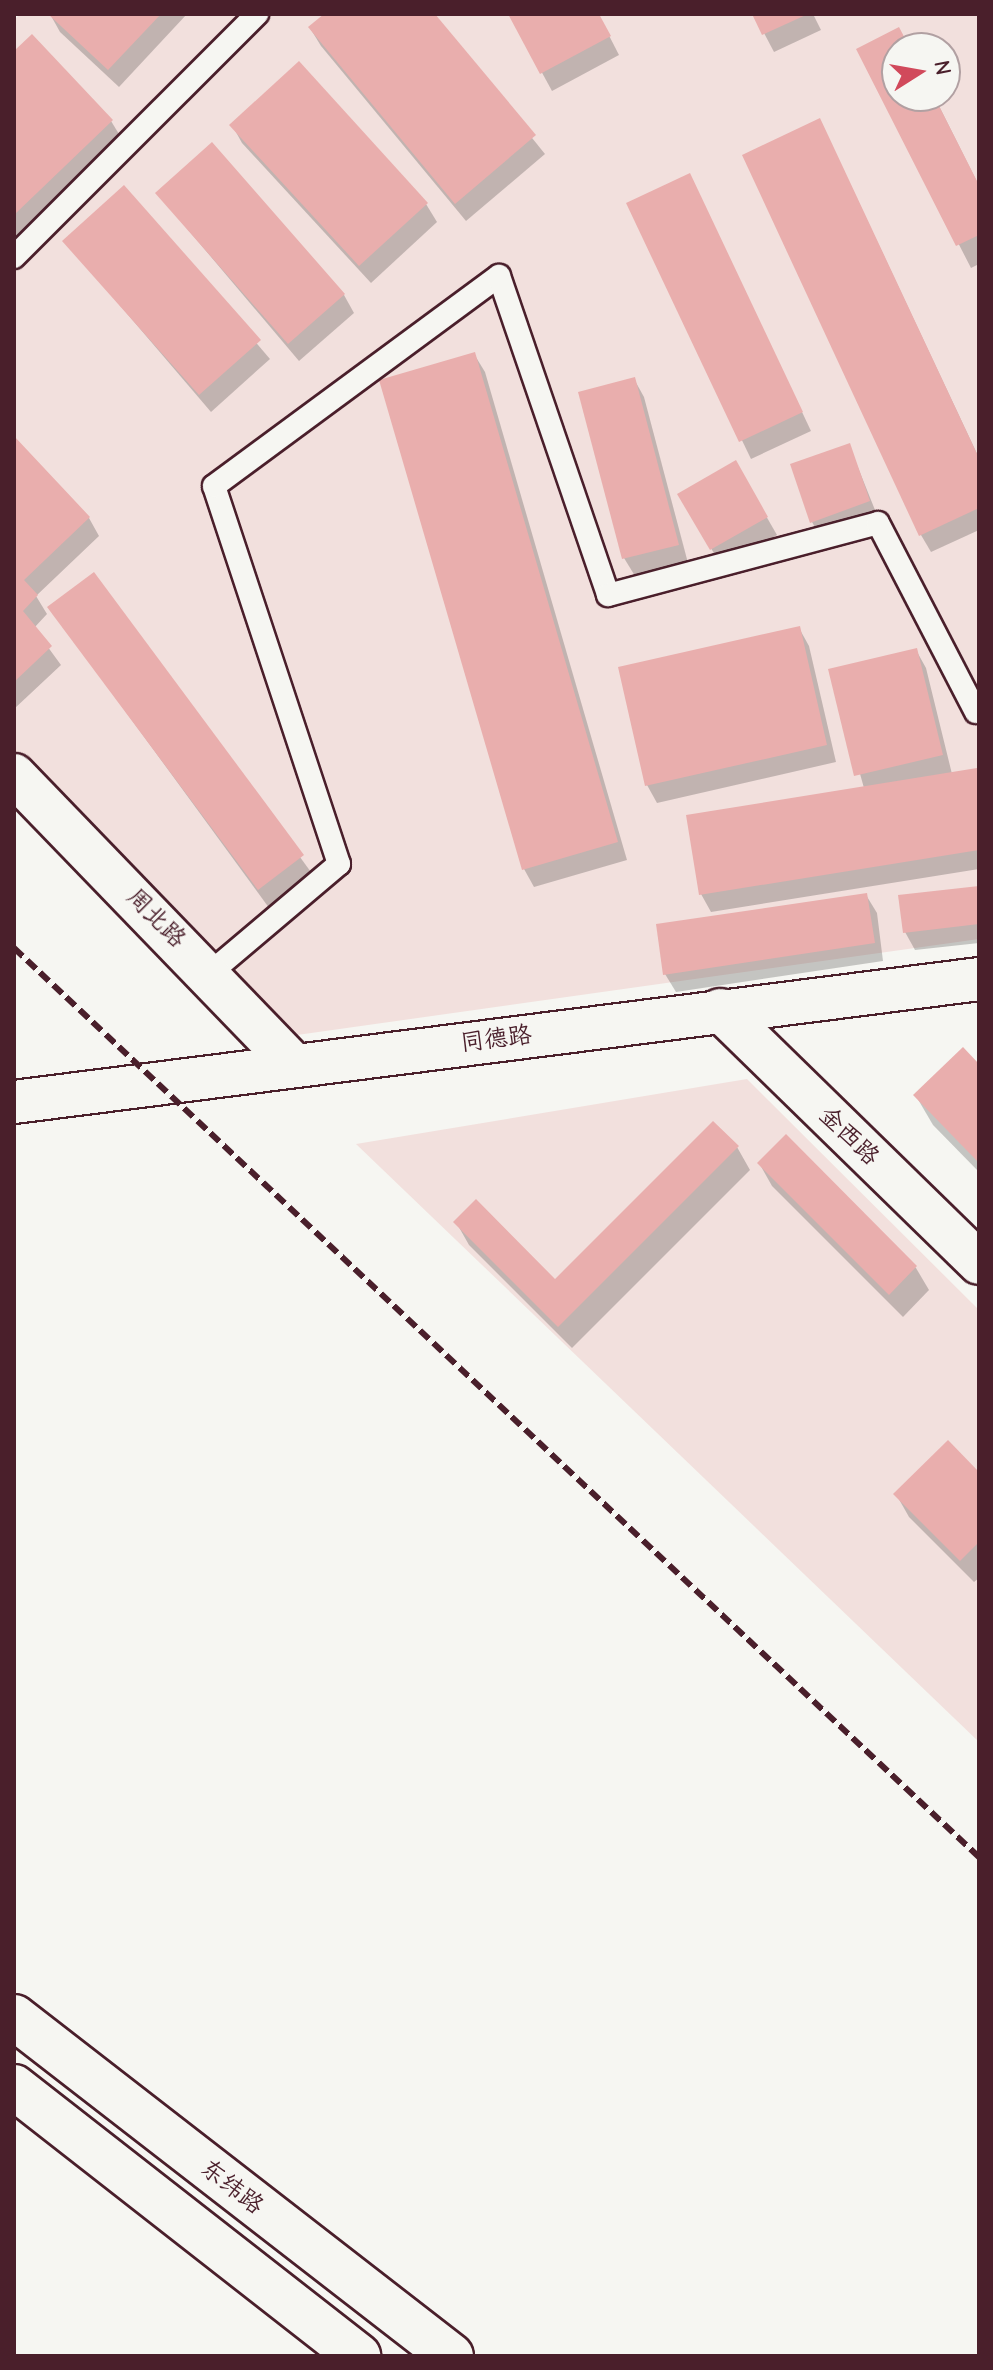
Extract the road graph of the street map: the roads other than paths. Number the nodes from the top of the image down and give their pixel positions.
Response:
1 (257, 14) edge
2 (14, 257) edge
3 (976, 712) dead end
4 (14, 775) edge
5 (210, 973) junction
6 (979, 979) edge
7 (720, 1010) junction
8 (294, 1065) junction
9 (14, 1102) edge
10 (979, 1263) edge
11 (14, 2017) edge
12 (14, 2087) edge
13 (358, 2356) edge
14 (451, 2356) edge

1 - 2 lane
3 - 5 lane
4 - 5 street, 周北路
5 - 8 street, 周北路
6 - 7 street, 同德路
7 - 8 street, 同德路
7 - 10 street, 金西路
8 - 9 street, 同德路
11 - 14 main road, 东纬路
12 - 13 main road

